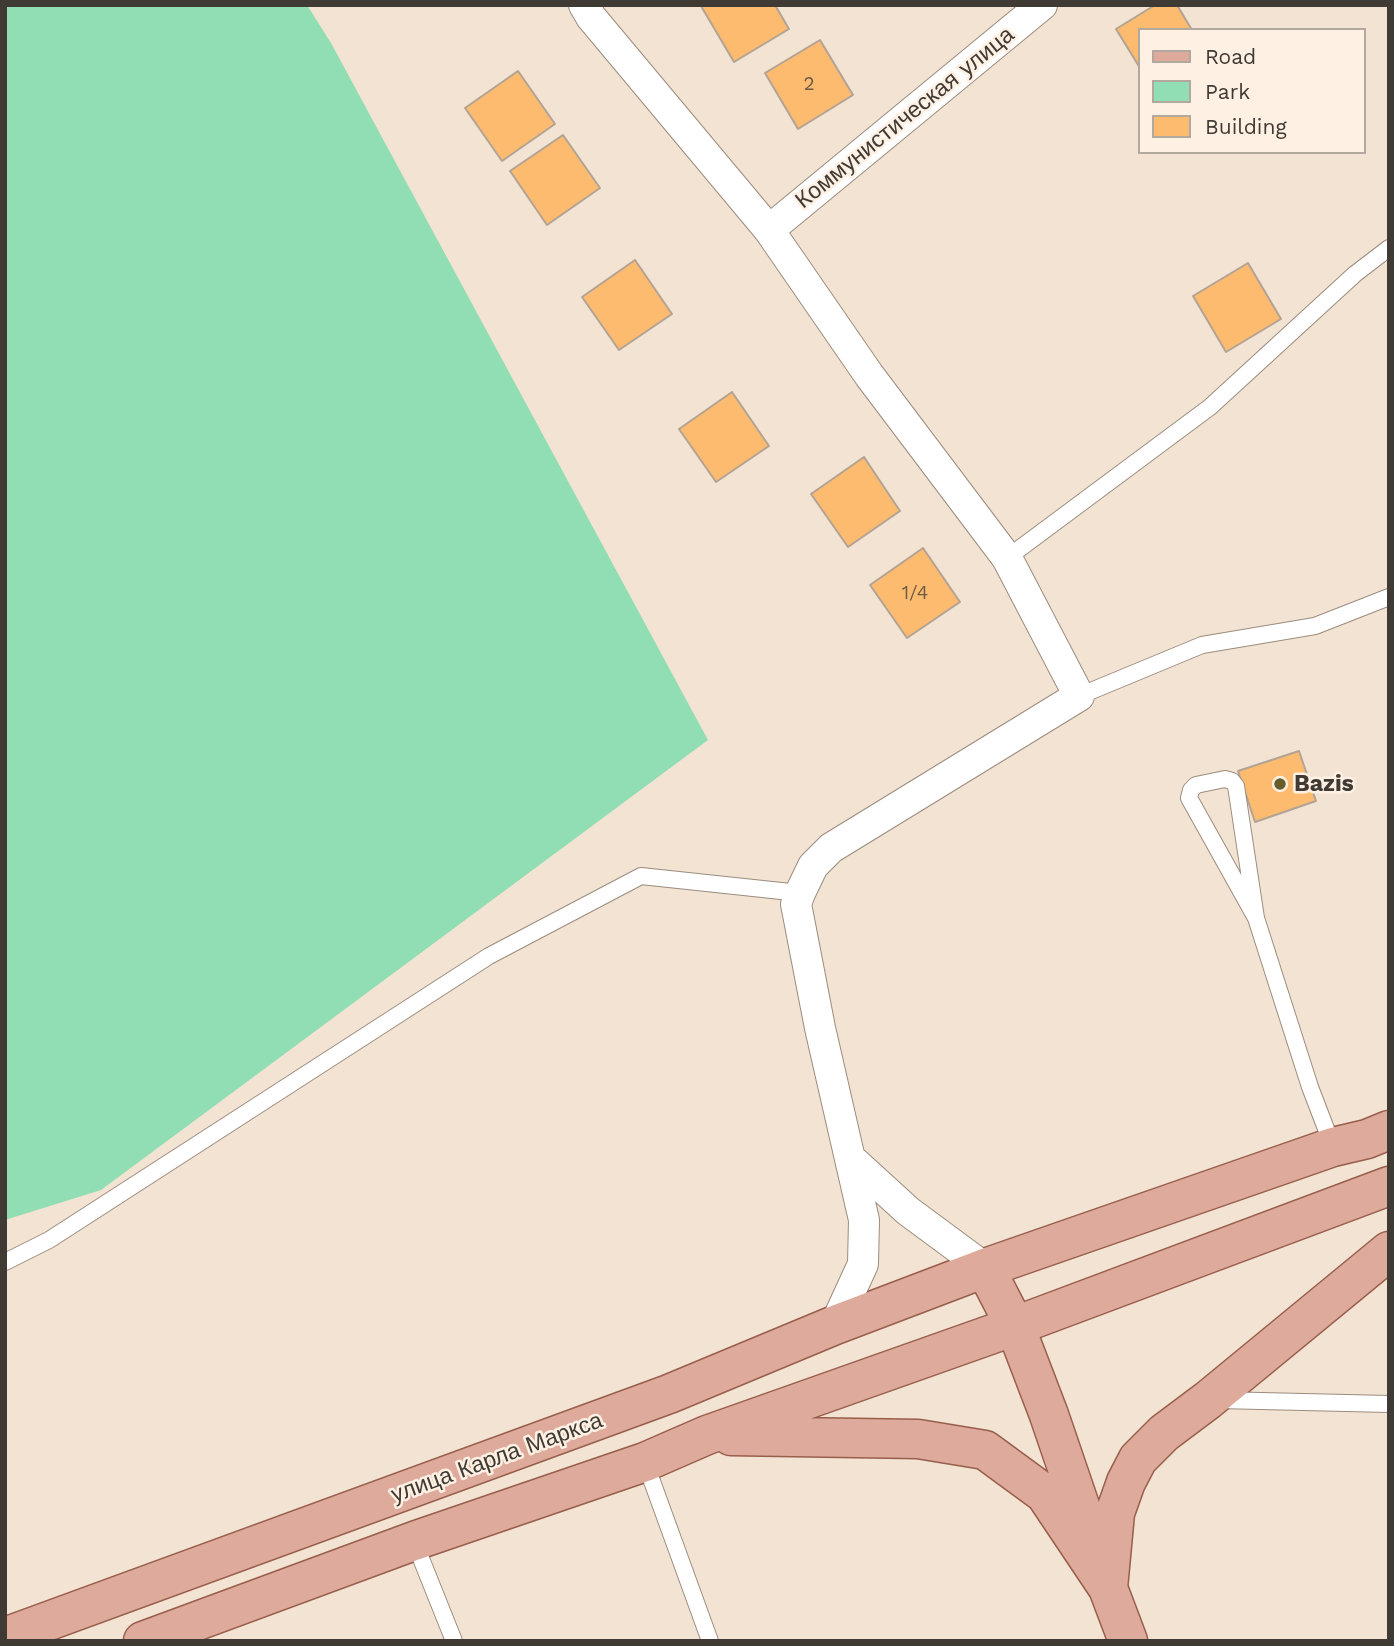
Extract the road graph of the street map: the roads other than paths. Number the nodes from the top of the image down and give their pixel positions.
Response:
1 (1042, 5) edge
2 (594, 9) edge
3 (769, 230) junction
4 (1389, 248) edge
5 (1007, 558) junction
6 (1389, 597) edge
7 (1079, 696) junction
8 (800, 892) junction
9 (1256, 918) junction
10 (1389, 1130) edge
11 (1333, 1147) junction
12 (850, 1158) junction
13 (1389, 1186) edge
14 (1389, 1251) edge
15 (5, 1262) edge
16 (985, 1268) junction
17 (835, 1325) junction
18 (1015, 1326) junction
19 (1208, 1400) junction
20 (1389, 1404) edge
21 (707, 1435) junction
22 (645, 1462) junction
23 (414, 1541) junction
24 (1108, 1588) junction
25 (5, 1637) edge
26 (142, 1641) edge
27 (454, 1641) edge
28 (710, 1641) edge
29 (1128, 1641) edge

1 - 3 street, Коммунистическая улица
2 - 3 street
3 - 5 street
4 - 5 lane
5 - 7 street
6 - 7 lane
7 - 8 street
8 - 12 street
8 - 15 lane
9 - 9 lane
9 - 11 lane
10 - 11 main road, улица Карла Маркса
11 - 16 main road, улица Карла Маркса
12 - 16 street
12 - 17 street
13 - 18 main road
14 - 19 main road
16 - 17 main road, улица Карла Маркса
16 - 18 main road
17 - 25 main road, улица Карла Маркса
18 - 21 main road
18 - 24 main road
19 - 20 lane
19 - 24 main road
21 - 22 main road
21 - 24 main road
22 - 23 main road
22 - 28 lane
23 - 26 main road
23 - 27 lane
24 - 29 main road

